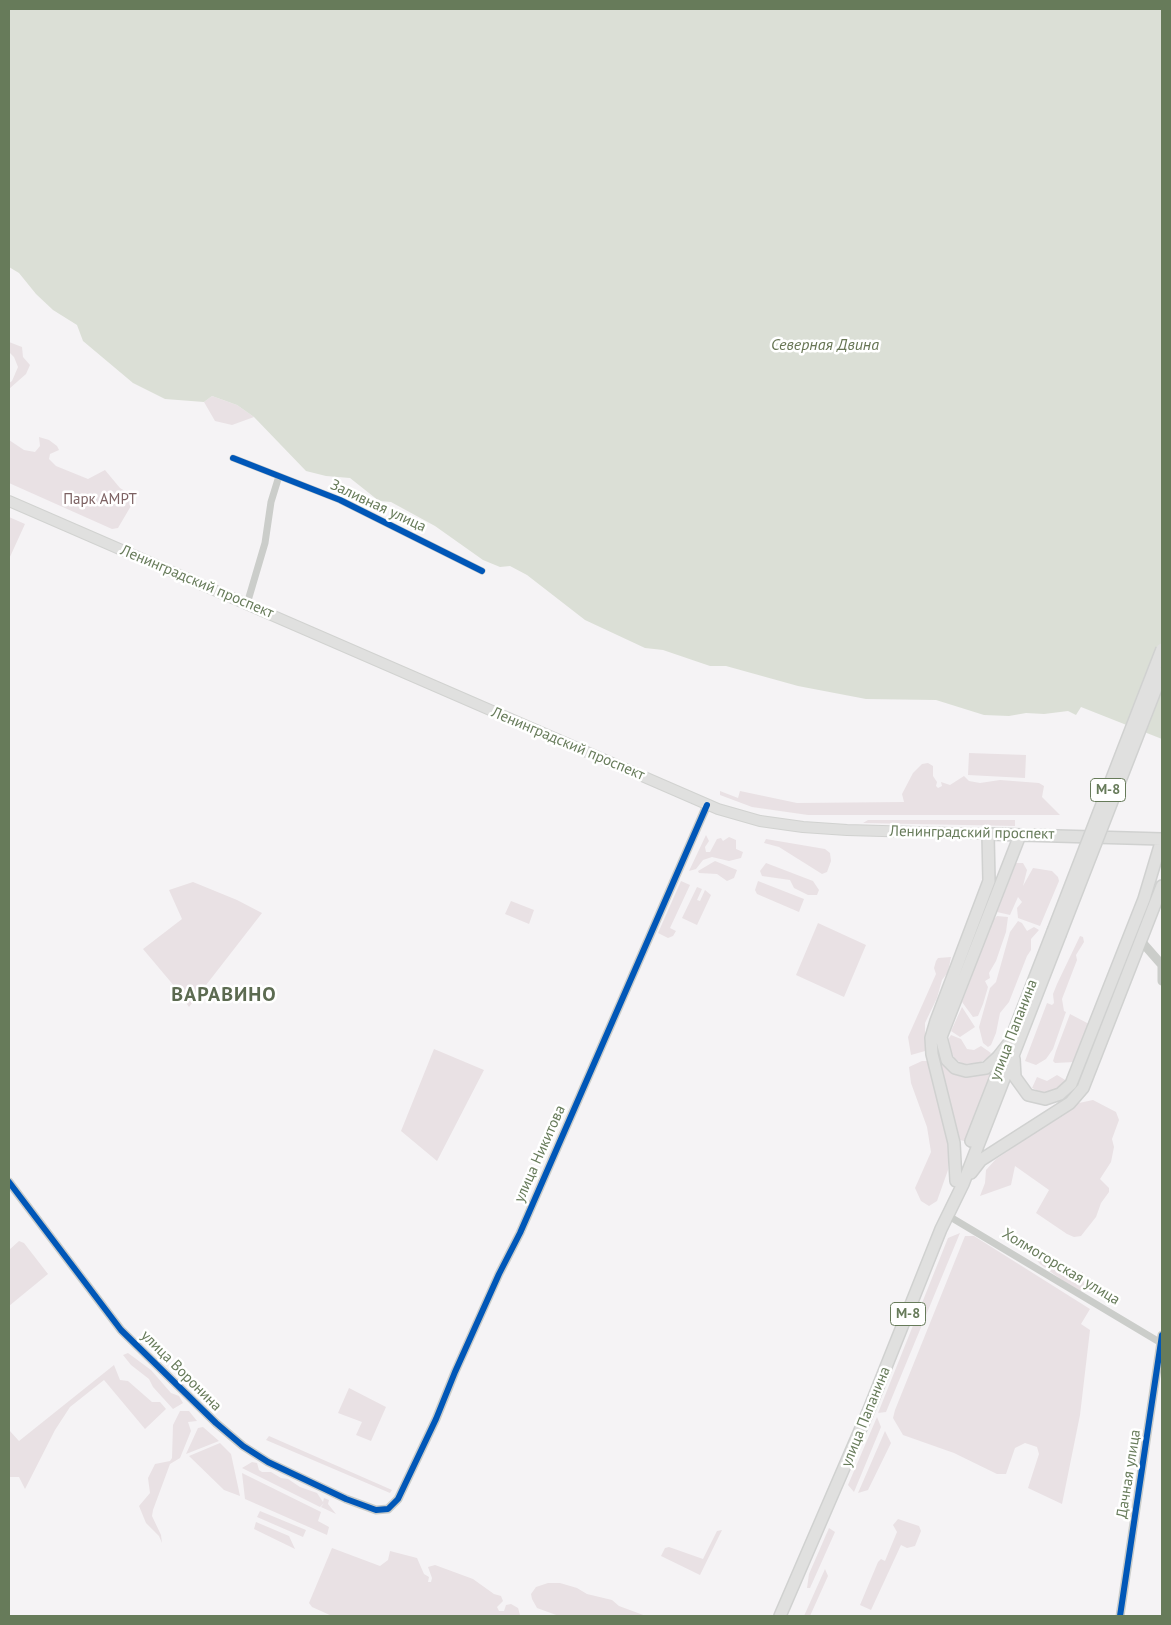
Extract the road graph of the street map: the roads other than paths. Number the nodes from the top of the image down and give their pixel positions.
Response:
1 (233, 458) dead end
2 (279, 476) junction
3 (9, 501) edge
4 (482, 571) dead end
5 (246, 604) junction
6 (1162, 649) edge
7 (1162, 673) edge
8 (707, 804) junction
9 (988, 834) junction
10 (1020, 835) junction
11 (1162, 839) edge
12 (1162, 886) edge
13 (1056, 933) junction
14 (1141, 941) junction
15 (1162, 965) edge
16 (1162, 981) edge
17 (1013, 1044) junction
18 (9, 1182) edge
19 (960, 1182) junction
20 (947, 1216) junction
21 (1162, 1339) edge
22 (1161, 1356) edge
23 (388, 1509) joint
24 (780, 1616) edge
25 (1120, 1616) edge

1 - 2 street, Заливная улица
2 - 4 street, Заливная улица
2 - 5 street
3 - 5 main road, Ленинградский проспект
5 - 8 main road, Ленинградский проспект
6 - 13 main road, М-8, bridge
7 - 13 main road, М-8, bridge
8 - 9 main road, Ленинградский проспект
8 - 23 street, улица Никитова
9 - 10 main road, Ленинградский проспект
9 - 19 main road
10 - 11 main road, Ленинградский проспект
10 - 17 main road
11 - 17 main road
12 - 14 main road
13 - 17 main road, улица Папанина / М-8
14 - 15 street
14 - 19 main road
15 - 16 street
17 - 19 main road, улица Папанина / М-8
18 - 23 street, улица Воронина
19 - 20 main road, улица Папанина / М-8
20 - 21 street, Холмогорская улица
20 - 24 main road, улица Папанина / М-8
21 - 22 street, Дачная улица
22 - 25 street, Дачная улица

